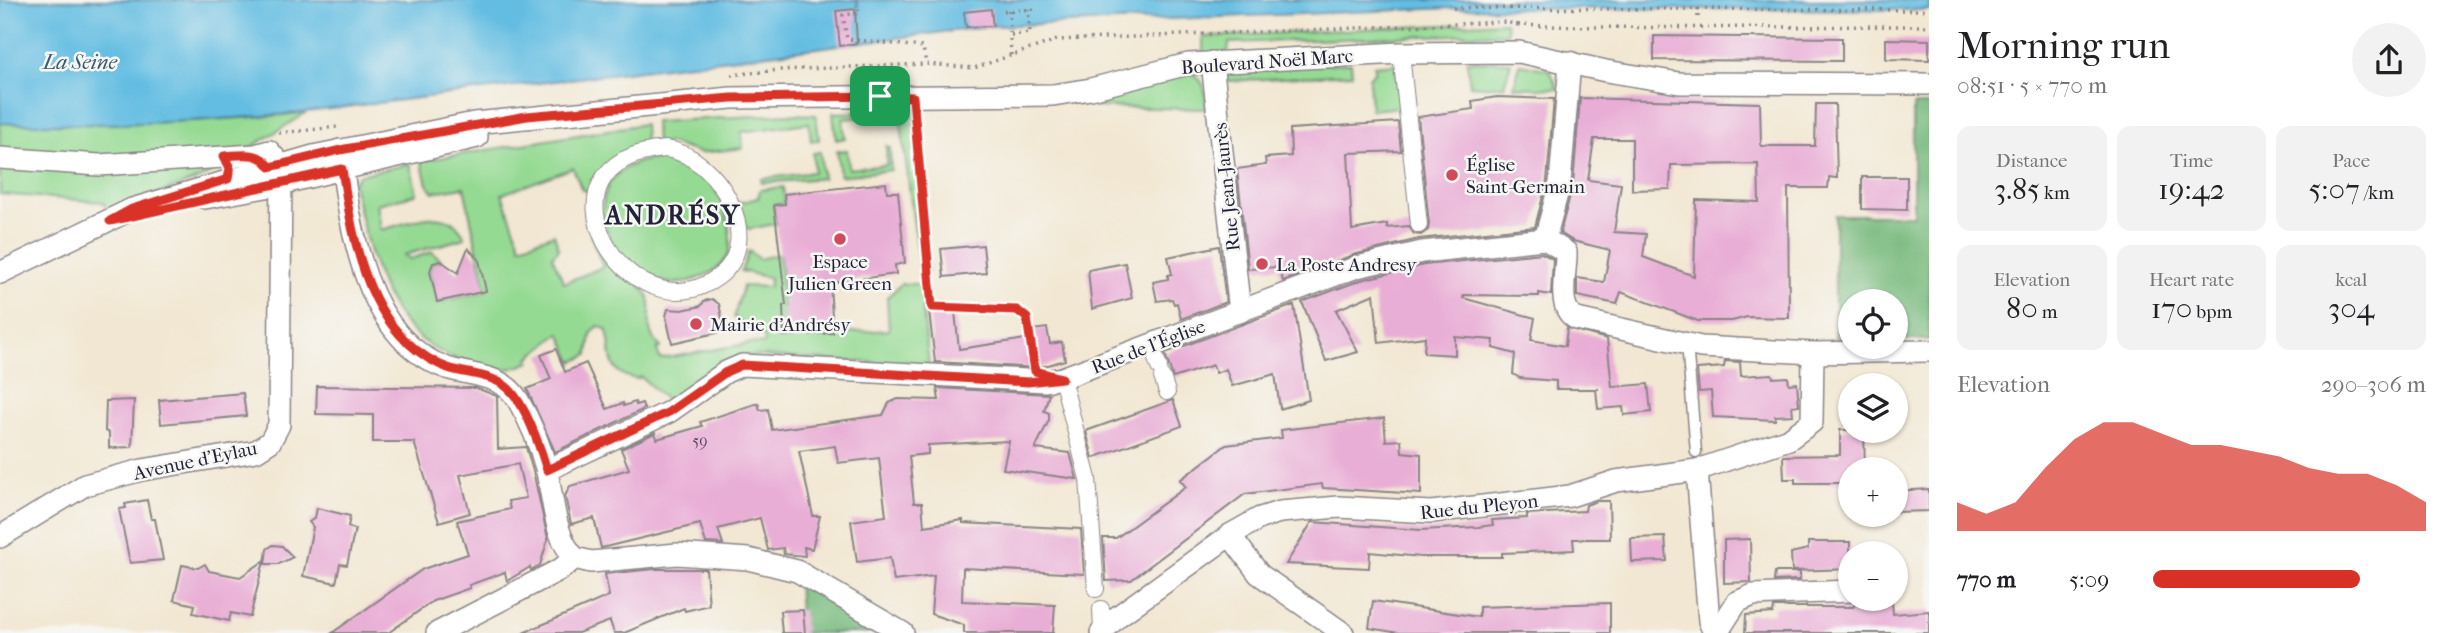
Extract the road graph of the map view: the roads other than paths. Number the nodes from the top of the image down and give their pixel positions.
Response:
1 (1401, 53) junction
2 (1212, 62) junction
3 (1570, 62) junction
4 (1929, 84) edge
5 (649, 150) joint
6 (224, 156) junction
7 (0, 158) edge
8 (341, 160) junction
9 (271, 164) junction
10 (228, 179) junction
11 (110, 221) junction
12 (1419, 225) dead end
13 (1545, 239) junction
14 (0, 274) edge
15 (1240, 312) junction
16 (1686, 343) junction
17 (1151, 345) junction
18 (1929, 351) edge
19 (1813, 353) junction
20 (1062, 378) junction
21 (1162, 379) dead end
22 (1696, 461) junction
23 (547, 470) junction
24 (1230, 535) junction
25 (0, 537) edge
26 (575, 558) junction
27 (1096, 589) dead end
28 (1838, 592) edge
29 (1101, 609) dead end
30 (1102, 632) edge
31 (436, 633) edge
32 (903, 633) edge
33 (1343, 633) edge
34 (1715, 633) edge

1 - 2 street, Boulevard Noël Marc
1 - 3 street, Boulevard Noël Marc
1 - 12 street
2 - 8 street, Boulevard Noël Marc
2 - 15 street, Rue Jean-Jaurès
3 - 4 street, Boulevard Noël Marc
3 - 13 street
5 - 5 street
6 - 7 street
6 - 9 street
6 - 10 street
8 - 9 street, Boulevard Noël Marc
8 - 23 street
9 - 10 street
9 - 11 street
9 - 25 street, Avenue d'Eylau
10 - 11 street
11 - 14 street
13 - 15 street, Rue de l'Église
13 - 16 street
15 - 17 street, Rue de l'Église
16 - 19 street
16 - 22 lane
17 - 20 street, Rue de l'Église
17 - 21 street
18 - 19 street
19 - 22 street, Rue du Pleyon
20 - 23 street, Rue de l'Église
20 - 27 street
22 - 24 street, Rue du Pleyon
22 - 34 street
23 - 26 street
24 - 30 street, Rue du Pleyon
24 - 33 street
26 - 31 street
26 - 32 street
28 - 34 street
29 - 30 street

